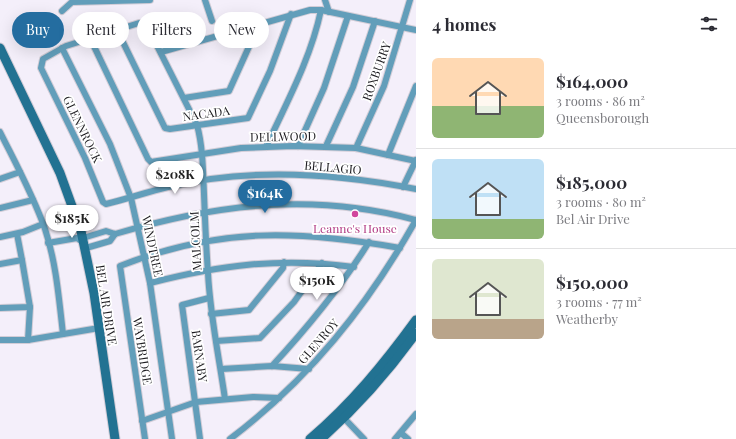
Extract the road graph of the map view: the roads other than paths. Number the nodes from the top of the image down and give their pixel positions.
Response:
1 (150, 0) edge
2 (205, 0) edge
3 (325, 0) edge
4 (410, 0) edge
5 (72, 1) edge
6 (96, 1) edge
7 (320, 10) junction
8 (62, 11) dead end
9 (329, 12) junction
10 (291, 14) junction
11 (348, 16) junction
12 (212, 20) dead end
13 (269, 20) edge
14 (375, 21) junction
15 (129, 27) edge
16 (403, 27) junction
17 (416, 30) edge
18 (214, 36) edge
19 (62, 48) joint
20 (95, 48) edge
21 (126, 48) edge
22 (248, 48) edge
23 (0, 51) edge
24 (160, 52) junction
25 (3, 63) edge
26 (416, 86) edge
27 (184, 98) junction
28 (197, 125) junction
29 (0, 132) edge
30 (298, 146) junction
31 (326, 146) junction
32 (266, 147) junction
33 (356, 148) junction
34 (202, 153) junction
35 (388, 155) junction
36 (416, 160) edge
37 (20, 172) junction
38 (0, 179) edge
39 (203, 181) junction
40 (403, 187) junction
41 (416, 189) edge
42 (131, 198) junction
43 (33, 200) junction
44 (106, 204) joint
45 (0, 208) edge
46 (204, 212) junction
47 (416, 220) edge
48 (43, 224) junction
49 (139, 227) junction
50 (17, 234) junction
51 (115, 234) junction
52 (0, 237) edge
53 (206, 241) junction
54 (369, 242) junction
55 (48, 243) junction
56 (84, 243) junction
57 (400, 248) junction
58 (145, 256) junction
59 (22, 260) junction
60 (284, 262) junction
61 (322, 263) junction
62 (0, 264) edge
63 (354, 267) junction
64 (207, 270) junction
65 (150, 283) junction
66 (209, 298) junction
67 (30, 307) junction
68 (0, 308) edge
69 (211, 314) junction
70 (416, 320) edge
71 (99, 328) junction
72 (416, 333) edge
73 (63, 334) junction
74 (0, 340) edge
75 (28, 340) junction
76 (216, 341) junction
77 (272, 366) junction
78 (221, 369) junction
79 (309, 369) junction
80 (279, 398) junction
81 (225, 399) junction
82 (196, 402) junction
83 (168, 412) junction
84 (416, 414) edge
85 (342, 416) junction
86 (142, 421) junction
87 (401, 433) junction
88 (114, 439) edge
89 (145, 439) edge
90 (172, 439) edge
91 (200, 439) edge
92 (230, 439) edge
93 (310, 439) edge
94 (321, 439) edge
95 (364, 439) edge
96 (395, 439) edge
97 (408, 439) edge

1 - 6 street
2 - 12 street
3 - 9 street
4 - 16 street, ROXBURRY
5 - 6 street
5 - 8 street
7 - 9 street
7 - 10 street
7 - 32 street
9 - 11 street
10 - 13 street
10 - 28 street, NACADA
11 - 14 street
11 - 30 street
14 - 16 street
14 - 31 street
15 - 24 street, MALCOLM
16 - 17 street
16 - 33 street, ROXBURRY
18 - 24 street
19 - 42 street, WINDTREE
19 - 44 street, GLENNROCK
20 - 34 street, DELLWOOD
21 - 28 street, NACADA
22 - 27 street
23 - 25 street, BEL AIR DRIVE
24 - 27 street, MALCOLM
25 - 56 street, BEL AIR DRIVE
26 - 35 street
27 - 28 street, MALCOLM
28 - 34 street, MALCOLM
29 - 37 street
30 - 31 street, DELLWOOD
30 - 32 street, DELLWOOD
31 - 33 street, DELLWOOD
32 - 34 street, DELLWOOD
33 - 35 street, DELLWOOD
34 - 39 street, MALCOLM
35 - 36 street, DELLWOOD
36 - 40 street
37 - 38 street
37 - 43 street
39 - 40 street, BELLAGIO
39 - 42 street, BELLAGIO
39 - 46 street, MALCOLM
40 - 41 street, BELLAGIO
42 - 44 street, BELLAGIO
42 - 49 street, WINDTREE
43 - 45 street
43 - 48 street
46 - 47 street
46 - 49 street
46 - 53 street, MALCOLM
47 - 57 street, GLENROY
48 - 50 street
48 - 55 street
49 - 51 street
49 - 58 street, WINDTREE
50 - 52 street
50 - 59 street
51 - 56 street
51 - 56 street
53 - 54 street
53 - 58 street
53 - 64 street, MALCOLM
54 - 57 street
54 - 63 street
55 - 56 street
55 - 73 street
56 - 71 street, BEL AIR DRIVE
57 - 79 street, GLENROY
58 - 65 street, WINDTREE
58 - 86 street, WAYBRIDGE
59 - 62 street
59 - 67 street
60 - 61 street
60 - 64 street
60 - 69 street
61 - 63 street
61 - 76 street
63 - 77 street
64 - 65 street
64 - 66 street, MALCOLM
65 - 83 street, WINDTREE
66 - 69 street, MALCOLM
66 - 82 street, BARNABY
67 - 68 street
67 - 75 street
69 - 76 street, MALCOLM
70 - 85 street
71 - 73 street
71 - 88 street, BEL AIR DRIVE
72 - 85 street
73 - 75 street
74 - 75 street
76 - 78 street, MALCOLM
77 - 78 street
77 - 79 street
78 - 81 street, MALCOLM
79 - 80 street, GLENROY
80 - 81 street
80 - 92 street, GLENROY
81 - 82 street
82 - 83 street
82 - 91 street, BARNABY
83 - 86 street
83 - 90 street, WINDTREE
84 - 87 street
85 - 93 street
85 - 94 street
85 - 95 street
86 - 89 street, WAYBRIDGE
87 - 96 street
87 - 97 street

